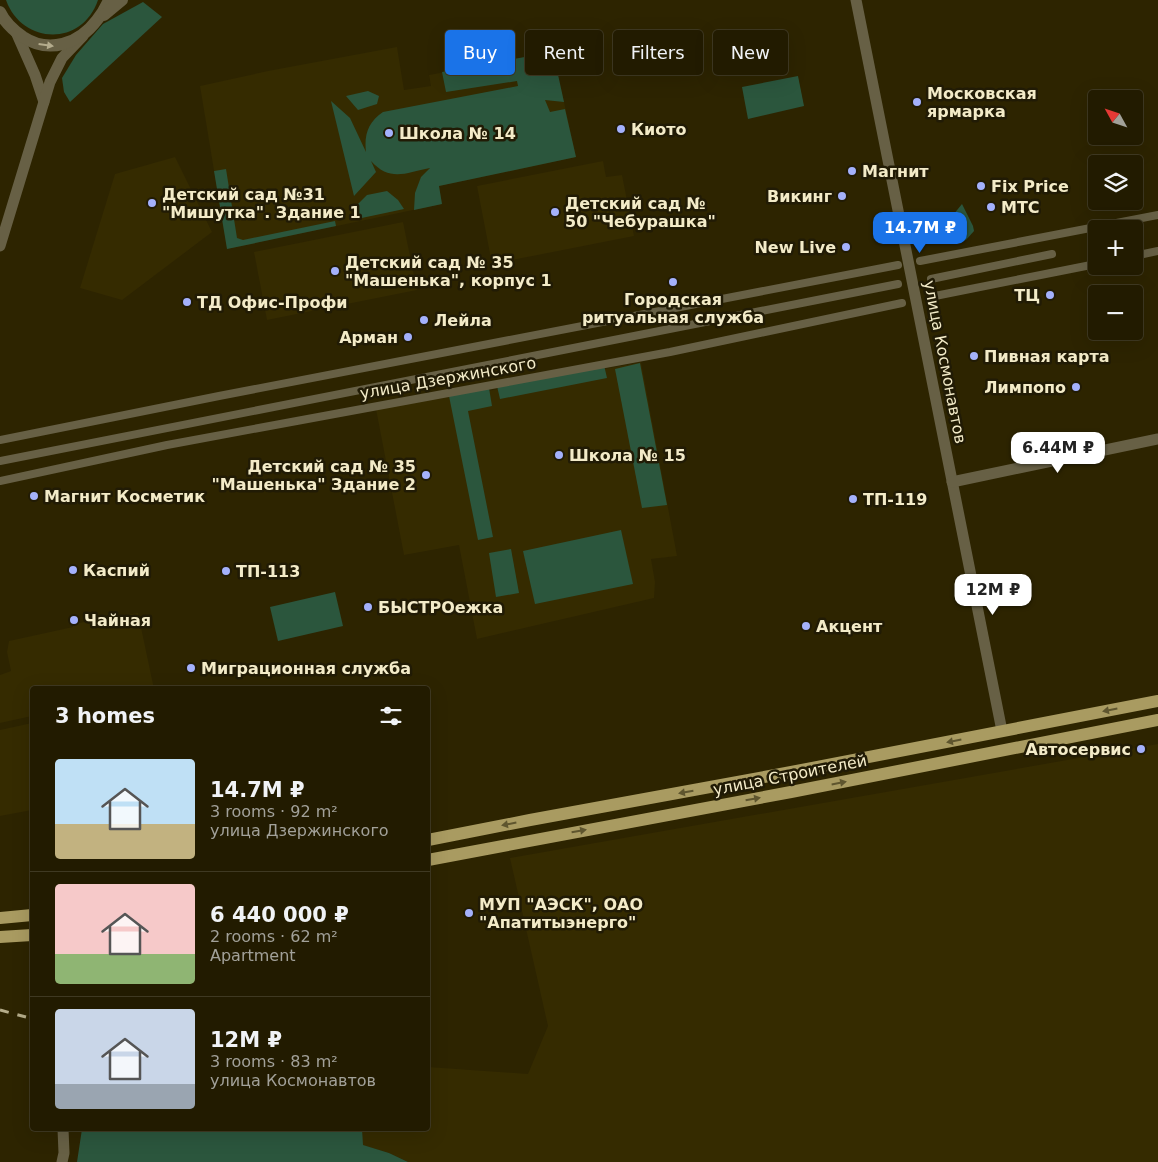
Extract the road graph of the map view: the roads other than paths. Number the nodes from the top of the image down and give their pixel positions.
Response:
1 (109, 0) edge
2 (122, 0) edge
3 (856, 0) edge
4 (2, 18) edge
5 (91, 26) junction
6 (16, 32) junction
7 (44, 102) junction
8 (1158, 215) edge
9 (0, 246) edge
10 (1158, 251) edge
11 (1052, 254) dead end
12 (1143, 254) edge
13 (920, 261) dead end
14 (898, 265) dead end
15 (1088, 266) edge
16 (931, 279) dead end
17 (898, 284) dead end
18 (935, 296) dead end
19 (902, 303) dead end
20 (1158, 439) edge
21 (0, 440) edge
22 (0, 461) edge
23 (0, 481) edge
24 (952, 482) junction
25 (1158, 701) edge
26 (1158, 720) edge
27 (1002, 730) junction
28 (1006, 750) junction
29 (530, 820) junction
30 (532, 839) junction
31 (430, 840) edge
32 (430, 860) edge
33 (30, 915) edge
34 (0, 918) edge
35 (0, 937) edge
36 (30, 937) edge
37 (63, 1131) edge
38 (62, 1162) edge

1 - 5 street
2 - 5 street
3 - 24 street, улица Космонавтов
4 - 6 street
6 -> 5 street
5 - 7 street
6 - 7 street
7 - 9 street
8 - 13 street
10 - 12 street
11 - 16 street
14 - 21 street, улица Дзержинского
15 - 18 street
17 - 22 street, улица Дзержинского
19 - 23 street, улица Дзержинского
20 - 24 street
24 - 27 street, улица Космонавтов
25 -> 27 main road, улица Строителей
26 - 28 main road, улица Строителей
27 - 28 main road
27 -> 29 main road, улица Строителей
30 -> 28 main road, улица Строителей
29 - 30 main road
29 -> 31 main road, улица Строителей
30 - 32 main road, улица Строителей
33 - 34 main road
35 - 36 main road
37 - 38 street

